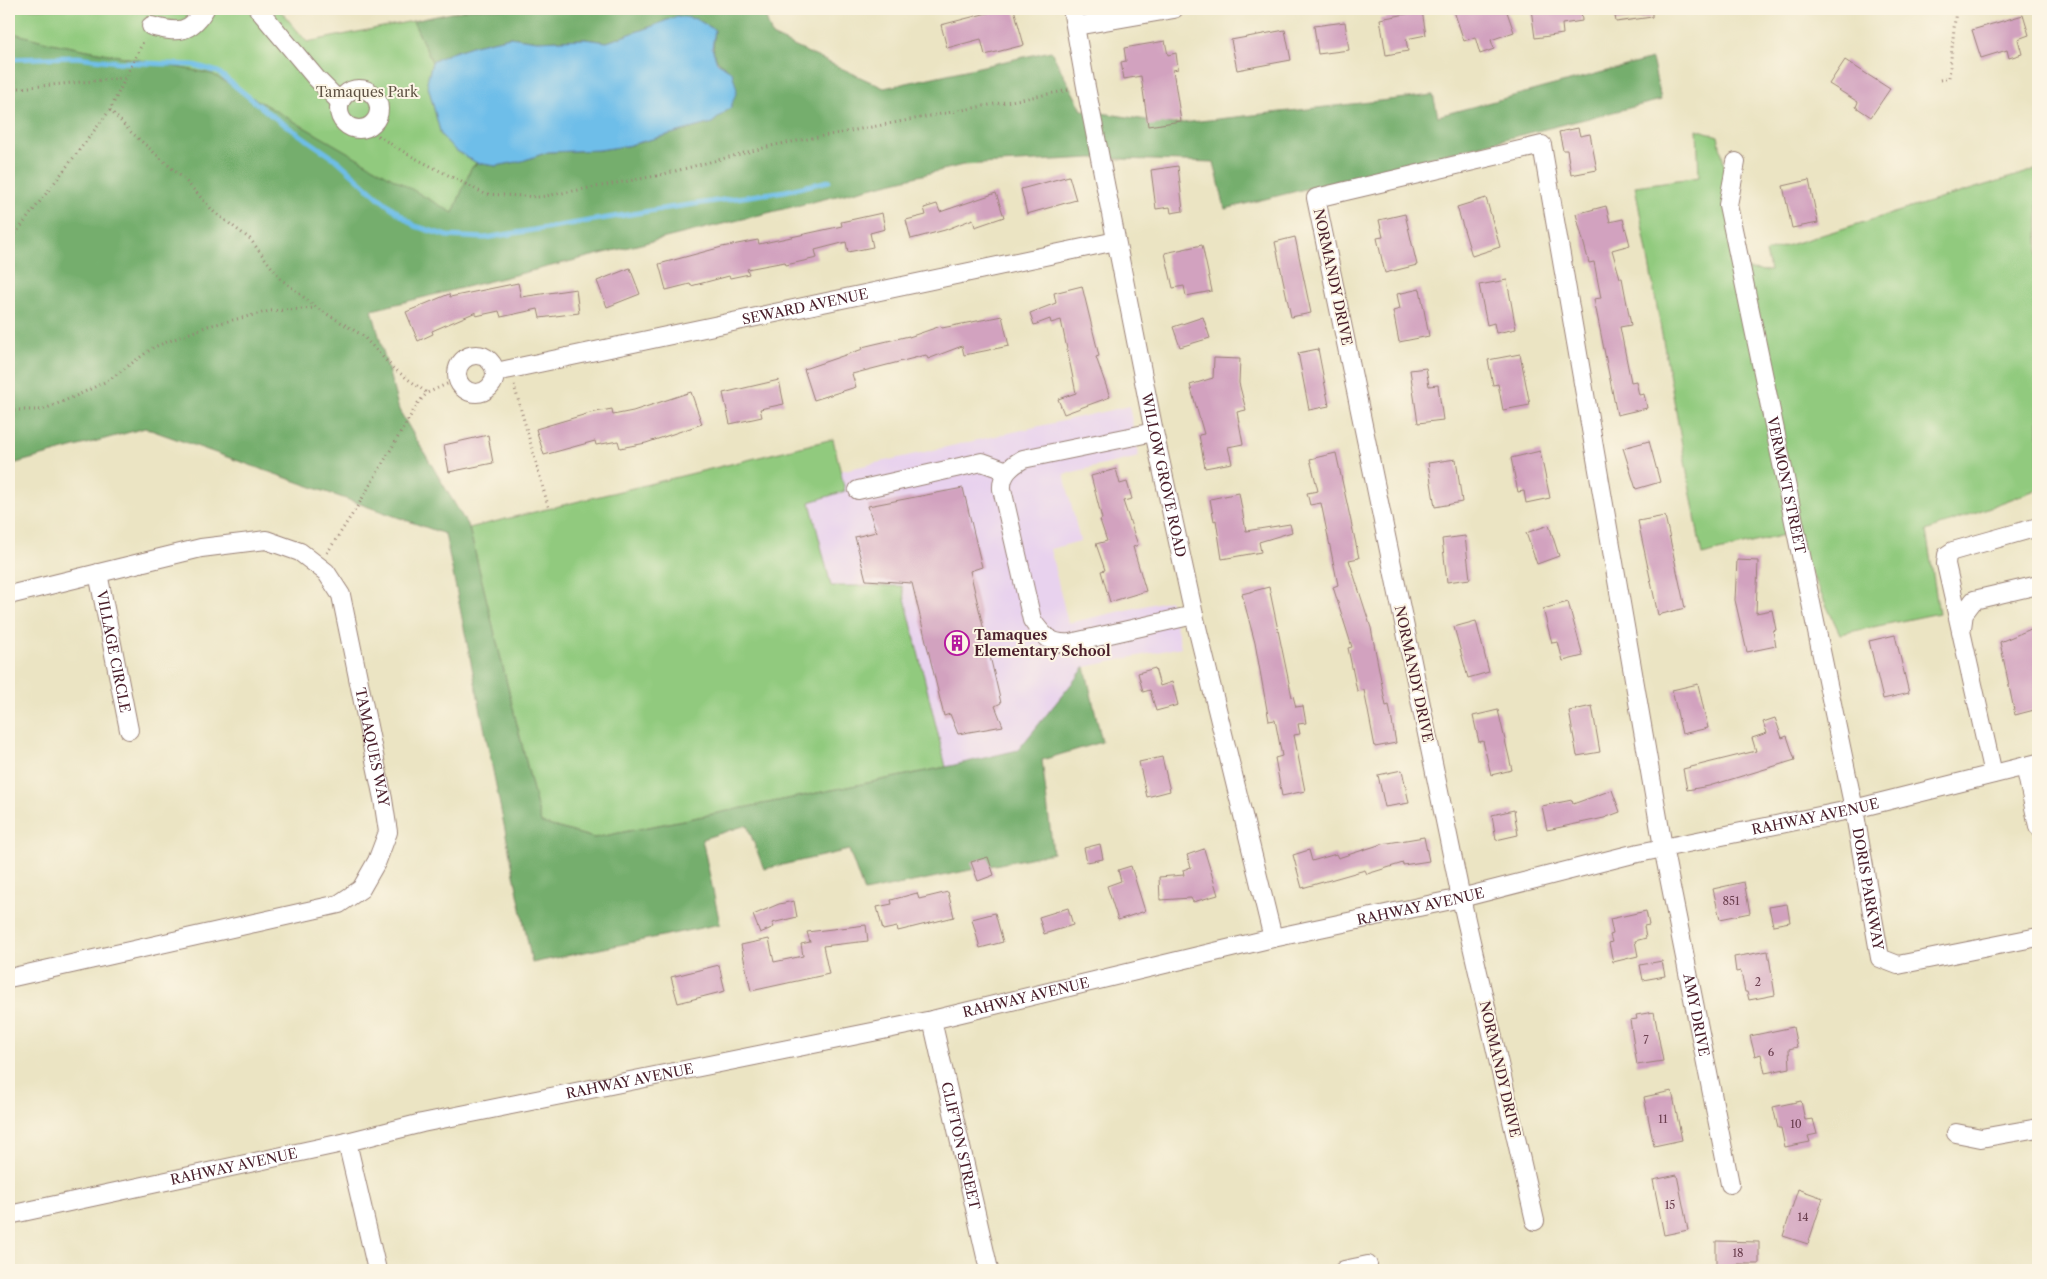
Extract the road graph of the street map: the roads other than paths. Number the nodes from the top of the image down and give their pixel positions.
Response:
1 (205, 9) edge
2 (258, 9) edge
3 (1072, 9) edge
4 (1174, 9) edge
5 (151, 26) dead end
6 (1076, 26) junction
7 (340, 102) junction
8 (1736, 162) dead end
9 (1116, 241) junction
10 (503, 371) junction
11 (1154, 432) junction
12 (1007, 471) junction
13 (858, 490) dead end
14 (2038, 527) edge
15 (98, 573) junction
16 (2038, 585) edge
17 (9, 595) edge
18 (1194, 615) junction
19 (1962, 631) junction
20 (129, 730) dead end
21 (2031, 764) edge
22 (1993, 774) junction
23 (1854, 809) junction
24 (2038, 826) edge
25 (1663, 847) junction
26 (1460, 898) junction
27 (2038, 936) edge
28 (1273, 938) junction
29 (9, 978) edge
30 (932, 1020) junction
31 (2038, 1128) edge
32 (1956, 1133) dead end
33 (347, 1142) junction
34 (1730, 1184) dead end
35 (9, 1215) edge
36 (1535, 1221) dead end
37 (1368, 1265) dead end
38 (377, 1270) edge
39 (989, 1270) edge
40 (1344, 1270) edge

1 - 5 street
2 - 7 street
3 - 6 street, WILLOW GROVE ROAD
4 - 6 street
6 - 9 street, WILLOW GROVE ROAD
7 - 7 street
8 - 23 street, VERMONT STREET
9 - 10 street, SEWARD AVENUE
9 - 11 street, WILLOW GROVE ROAD
10 - 10 street
11 - 12 street
11 - 18 street, WILLOW GROVE ROAD
12 - 13 street
12 - 18 street
14 - 19 street
15 - 17 street, TAMAQUES WAY
15 - 20 street, VILLAGE CIRCLE
15 - 29 street, TAMAQUES WAY
16 - 19 street
18 - 28 street, WILLOW GROVE ROAD
19 - 22 street
21 - 22 street, RAHWAY AVENUE
21 - 24 street
22 - 23 street, RAHWAY AVENUE
23 - 25 street, RAHWAY AVENUE
23 - 27 street, DORIS PARKWAY
25 - 26 street, RAHWAY AVENUE
25 - 26 street, NORMANDY DRIVE
25 - 34 street, AMY DRIVE
26 - 28 street, RAHWAY AVENUE
26 - 36 street, NORMANDY DRIVE
28 - 30 street, RAHWAY AVENUE
30 - 33 street, RAHWAY AVENUE
30 - 39 street, CLIFTON STREET
31 - 32 street
33 - 35 street, RAHWAY AVENUE
33 - 38 street
37 - 40 street

